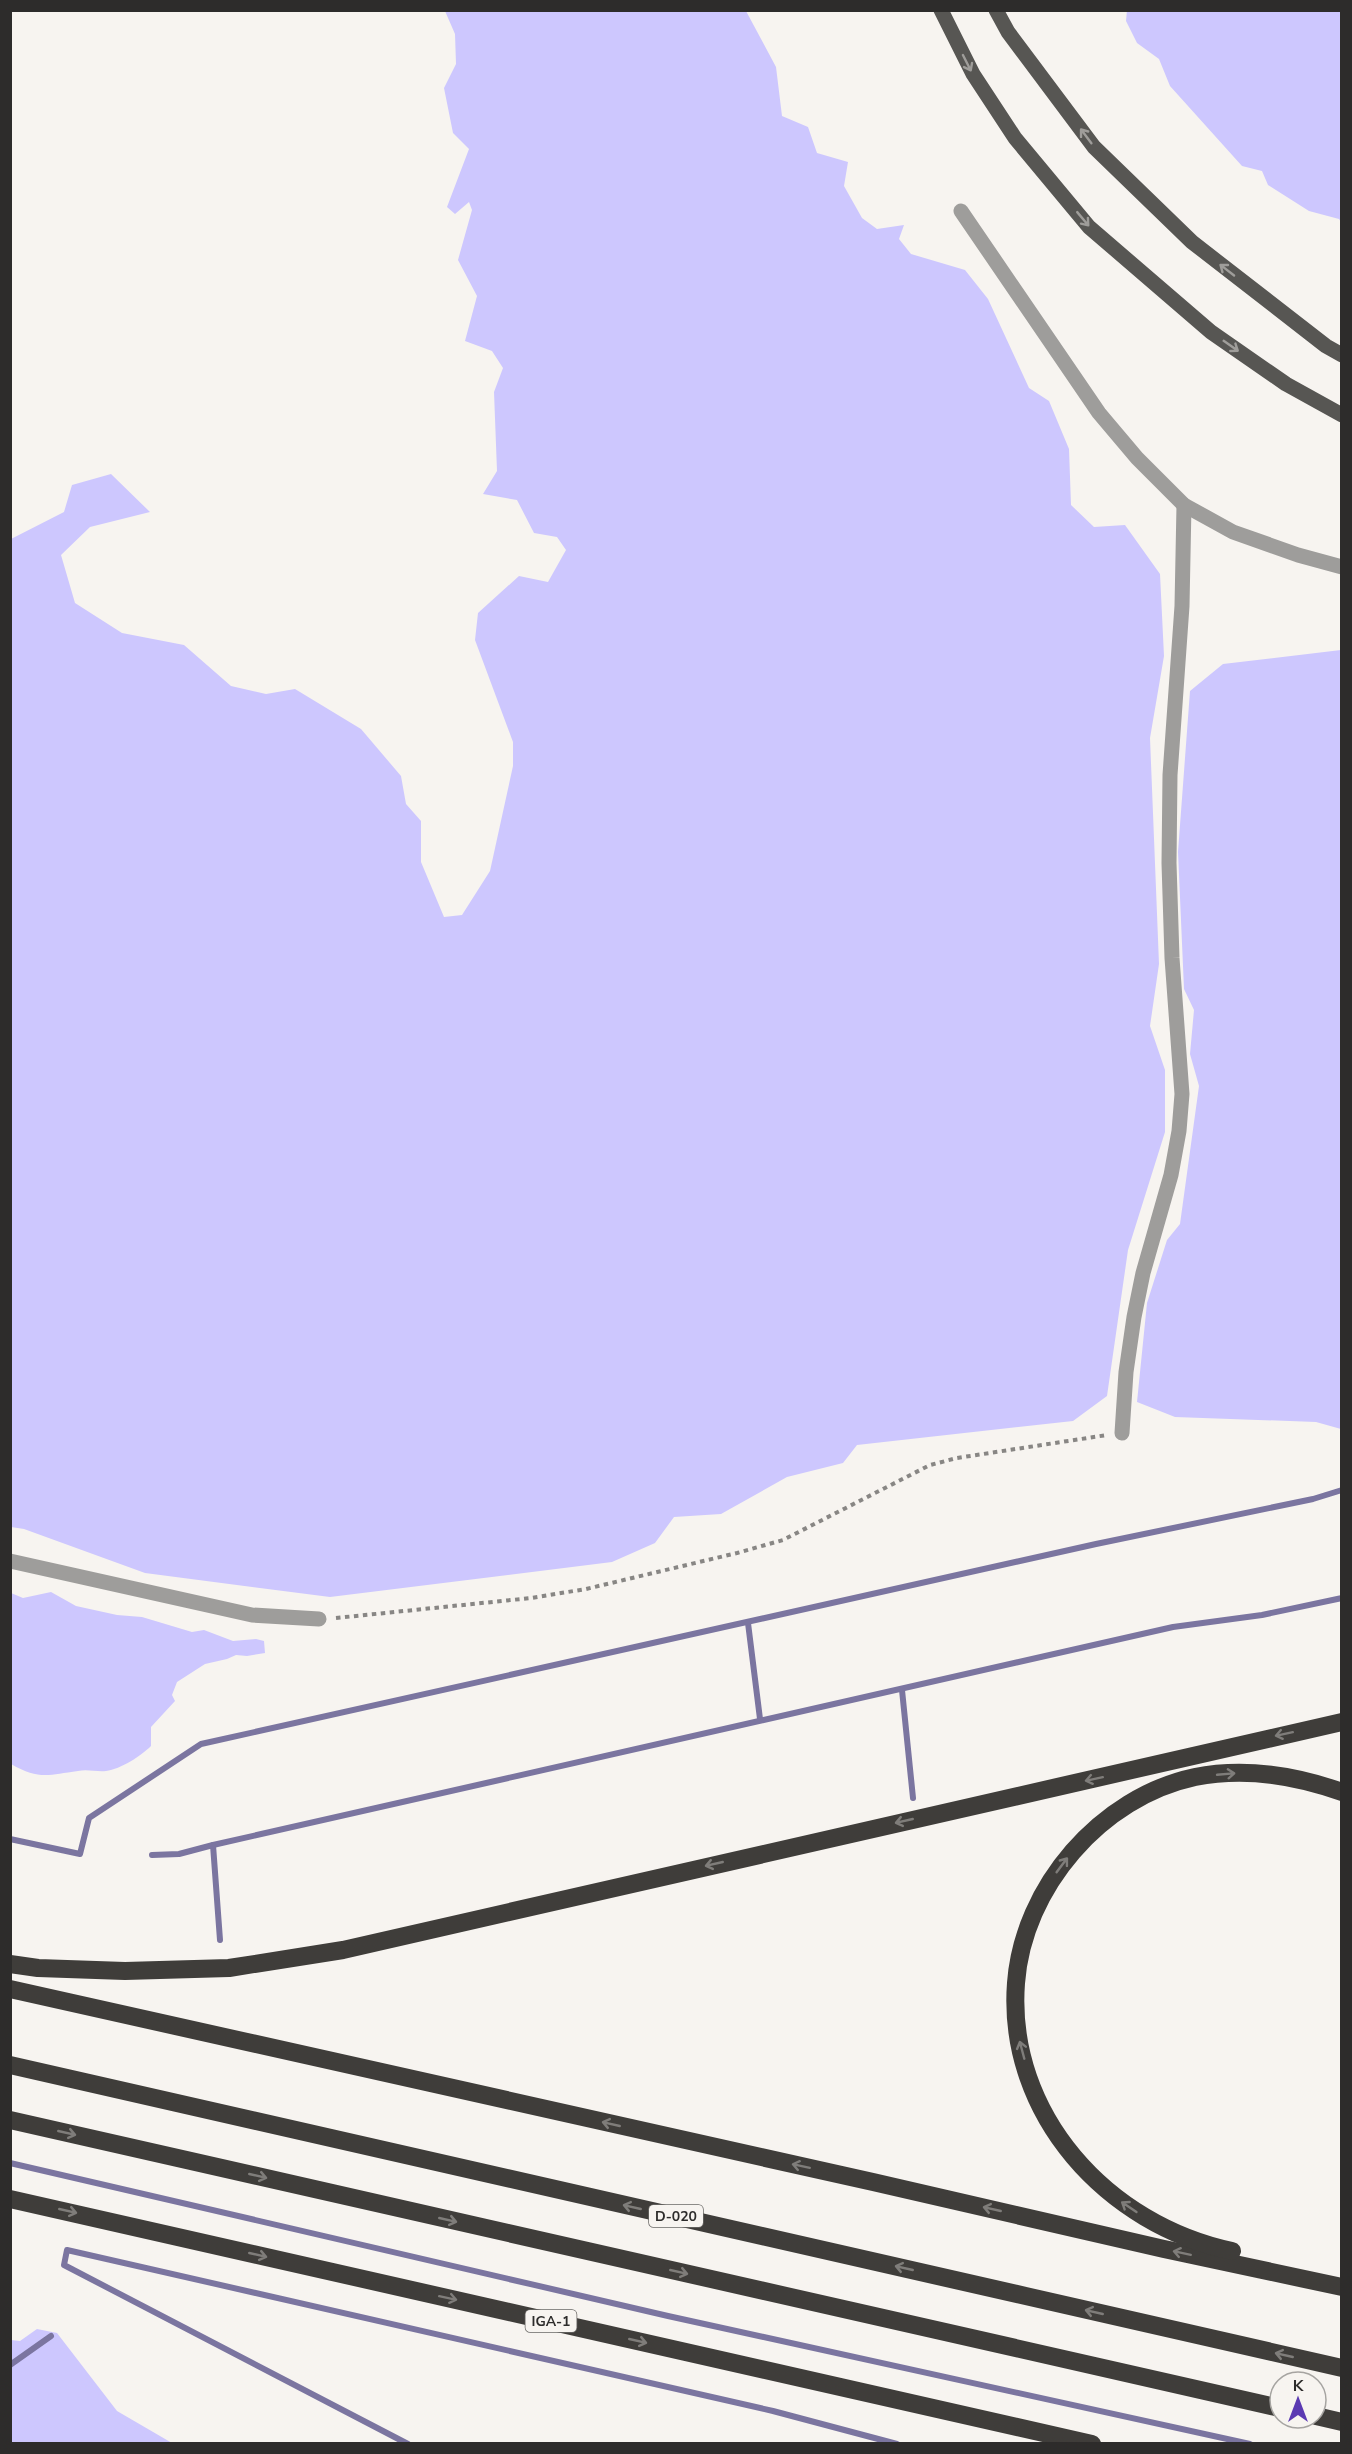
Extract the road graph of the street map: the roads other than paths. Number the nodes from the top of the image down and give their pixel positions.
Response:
1 (941, 10) edge
2 (996, 10) edge
3 (961, 211) dead end
4 (1341, 355) edge
5 (1341, 415) edge
6 (1184, 505) junction
7 (1341, 567) edge
8 (1122, 1433) road end
9 (10, 1561) edge
10 (319, 1619) road end
11 (1341, 1722) edge
12 (1341, 1792) edge
13 (10, 1964) edge
14 (10, 1989) edge
15 (10, 2065) edge
16 (10, 2120) edge
17 (10, 2199) edge
18 (1341, 2279) edge
19 (1341, 2287) edge
20 (1341, 2368) edge
21 (1268, 2405) edge
22 (1092, 2444) edge

1 -> 5 main road
4 -> 2 main road
3 - 6 street
6 - 7 street
6 - 8 street
9 - 10 street
11 -> 13 highway
18 -> 12 highway
19 -> 14 highway
20 -> 15 highway, D-020
16 -> 21 highway
17 -> 22 highway, IGA-1

